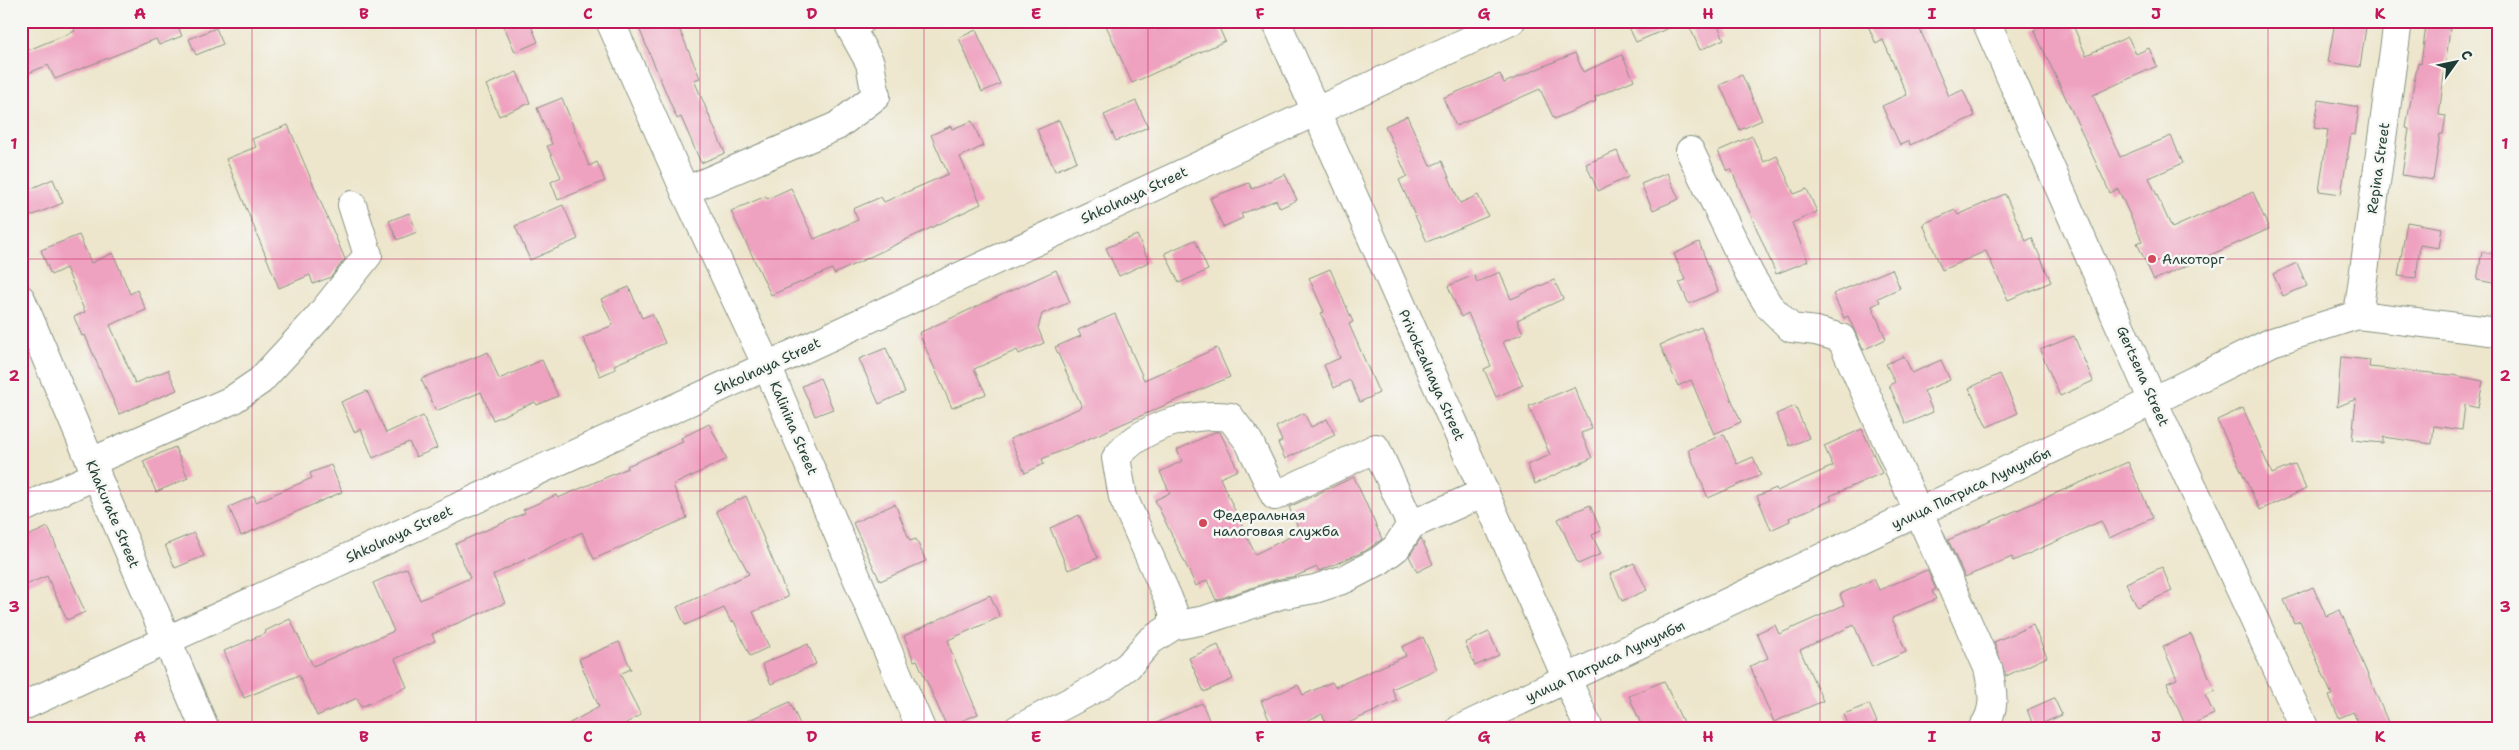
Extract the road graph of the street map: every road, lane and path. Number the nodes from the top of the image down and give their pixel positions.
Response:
1 (610, 21) edge
2 (861, 21) edge
3 (1276, 21) edge
4 (1511, 21) edge
5 (1986, 21) edge
6 (2398, 21) edge
7 (1315, 112) junction
8 (1690, 151) dead end
9 (685, 191) junction
10 (352, 206) dead end
11 (21, 299) edge
12 (2358, 315) junction
13 (2498, 332) edge
14 (767, 366) junction
15 (2153, 401) junction
16 (94, 469) junction
17 (1484, 492) junction
18 (21, 509) edge
19 (1919, 512) junction
20 (1411, 525) junction
21 (1173, 626) junction
22 (167, 640) junction
23 (1567, 679) junction
24 (21, 708) edge
25 (205, 729) edge
26 (921, 729) edge
27 (1018, 729) edge
28 (1460, 729) edge
29 (1589, 729) edge
30 (1982, 729) edge
31 (2305, 729) edge

1 - 9 street, Kalinina Street
2 - 9 street
3 - 7 street, Privokzalnaya Street
4 - 7 street, Shkolnaya Street
5 - 15 street, Gertsena Street
6 - 12 street, Repina Street
7 - 14 street, Shkolnaya Street
7 - 17 street, Privokzalnaya Street
8 - 19 street
9 - 14 street, Kalinina Street
10 - 16 street
11 - 16 street, Khakurate Street
12 - 13 street, улица Патриса Лумумбы
12 - 15 street, улица Патриса Лумумбы
14 - 22 street, Shkolnaya Street
14 - 26 street, Kalinina Street
15 - 19 street, улица Патриса Лумумбы
15 - 31 street, Gertsena Street
16 - 18 street
16 - 22 street, Khakurate Street
17 - 20 street
17 - 23 street, Privokzalnaya Street
19 - 23 street, улица Патриса Лумумбы
19 - 30 street
20 - 21 street
20 - 21 street
21 - 27 street
22 - 24 street, Shkolnaya Street
22 - 25 street, Khakurate Street
23 - 28 street, улица Патриса Лумумбы
23 - 29 street, Privokzalnaya Street

